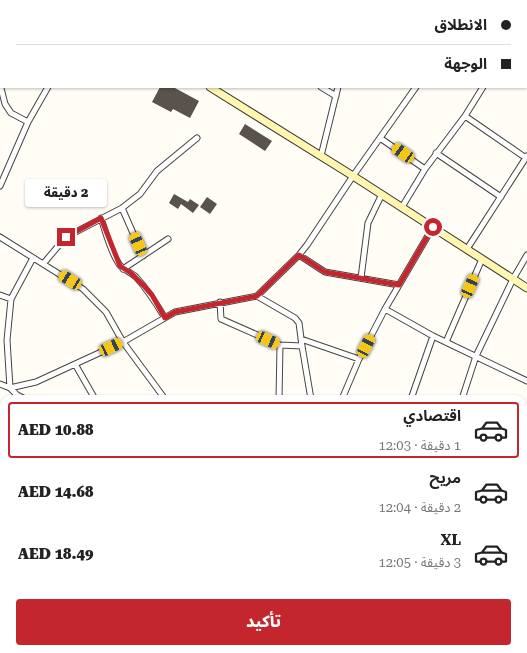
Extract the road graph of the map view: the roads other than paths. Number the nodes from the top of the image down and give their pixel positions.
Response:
1 (1, 88) edge
2 (47, 88) edge
3 (212, 88) edge
4 (323, 88) edge
5 (338, 88) edge
6 (415, 88) edge
7 (483, 88) edge
8 (336, 96) junction
9 (3, 103) edge
10 (465, 116) junction
11 (28, 122) junction
12 (197, 138) dead end
13 (380, 138) junction
14 (436, 153) junction
15 (320, 156) junction
16 (526, 157) edge
17 (425, 169) junction
18 (353, 176) junction
19 (0, 186) edge
20 (382, 194) junction
21 (501, 197) junction
22 (402, 207) junction
23 (122, 208) junction
24 (101, 218) junction
25 (433, 227) junction
26 (0, 237) edge
27 (168, 239) dead end
28 (467, 249) junction
29 (299, 255) junction
30 (527, 255) edge
31 (143, 256) junction
32 (33, 258) junction
33 (482, 259) junction
34 (43, 264) junction
35 (123, 269) junction
36 (361, 278) junction
37 (513, 279) junction
38 (399, 285) junction
39 (527, 288) edge
40 (0, 295) edge
41 (257, 296) junction
42 (11, 299) junction
43 (220, 302) junction
44 (385, 310) junction
45 (165, 318) junction
46 (433, 336) junction
47 (301, 339) junction
48 (123, 342) junction
49 (446, 342) junction
50 (280, 345) junction
51 (302, 346) junction
52 (476, 356) junction
53 (359, 359) junction
54 (75, 364) junction
55 (527, 380) edge
56 (0, 384) edge
57 (10, 388) junction
58 (15, 395) edge
59 (93, 395) edge
60 (162, 395) edge
61 (279, 395) edge
62 (310, 395) edge
63 (344, 395) edge
64 (412, 395) edge
65 (463, 395) edge

1 - 9 street
2 - 11 street
3 - 15 main road
4 - 8 street
5 - 8 street
6 - 13 street
7 - 10 street
8 - 15 street
9 - 11 street
10 - 14 street
10 - 16 street
11 - 19 street
12 - 23 street
13 - 17 street
13 - 18 street
14 - 17 street
14 - 21 street
15 - 18 main road
16 - 21 street
17 - 22 street
18 - 20 main road
18 - 29 street
20 - 22 main road
20 - 36 street
21 - 28 street
22 - 25 main road
23 - 24 street
23 - 31 street
24 - 34 street
24 - 35 street
25 - 28 main road
25 - 38 street
26 - 32 street
27 - 31 street
28 - 33 main road
29 - 36 street
29 - 41 street
30 - 37 street
31 - 35 street
32 - 34 street
32 - 42 street
33 - 37 main road
33 - 49 street
34 - 48 street
35 - 45 street
36 - 38 street
37 - 39 main road
37 - 52 street
38 - 44 street
40 - 42 street
41 - 43 street
41 - 47 street
42 - 57 street
43 - 45 street
43 - 50 street
44 - 46 street
44 - 53 street
45 - 48 street
46 - 49 street
46 - 64 street
47 - 51 street
47 - 53 street
48 - 54 street
48 - 60 street
49 - 52 street
50 - 51 street
50 - 61 street
51 - 62 street
52 - 55 street
52 - 65 street
53 - 63 street
54 - 57 street
54 - 59 street
56 - 57 street
57 - 58 street

